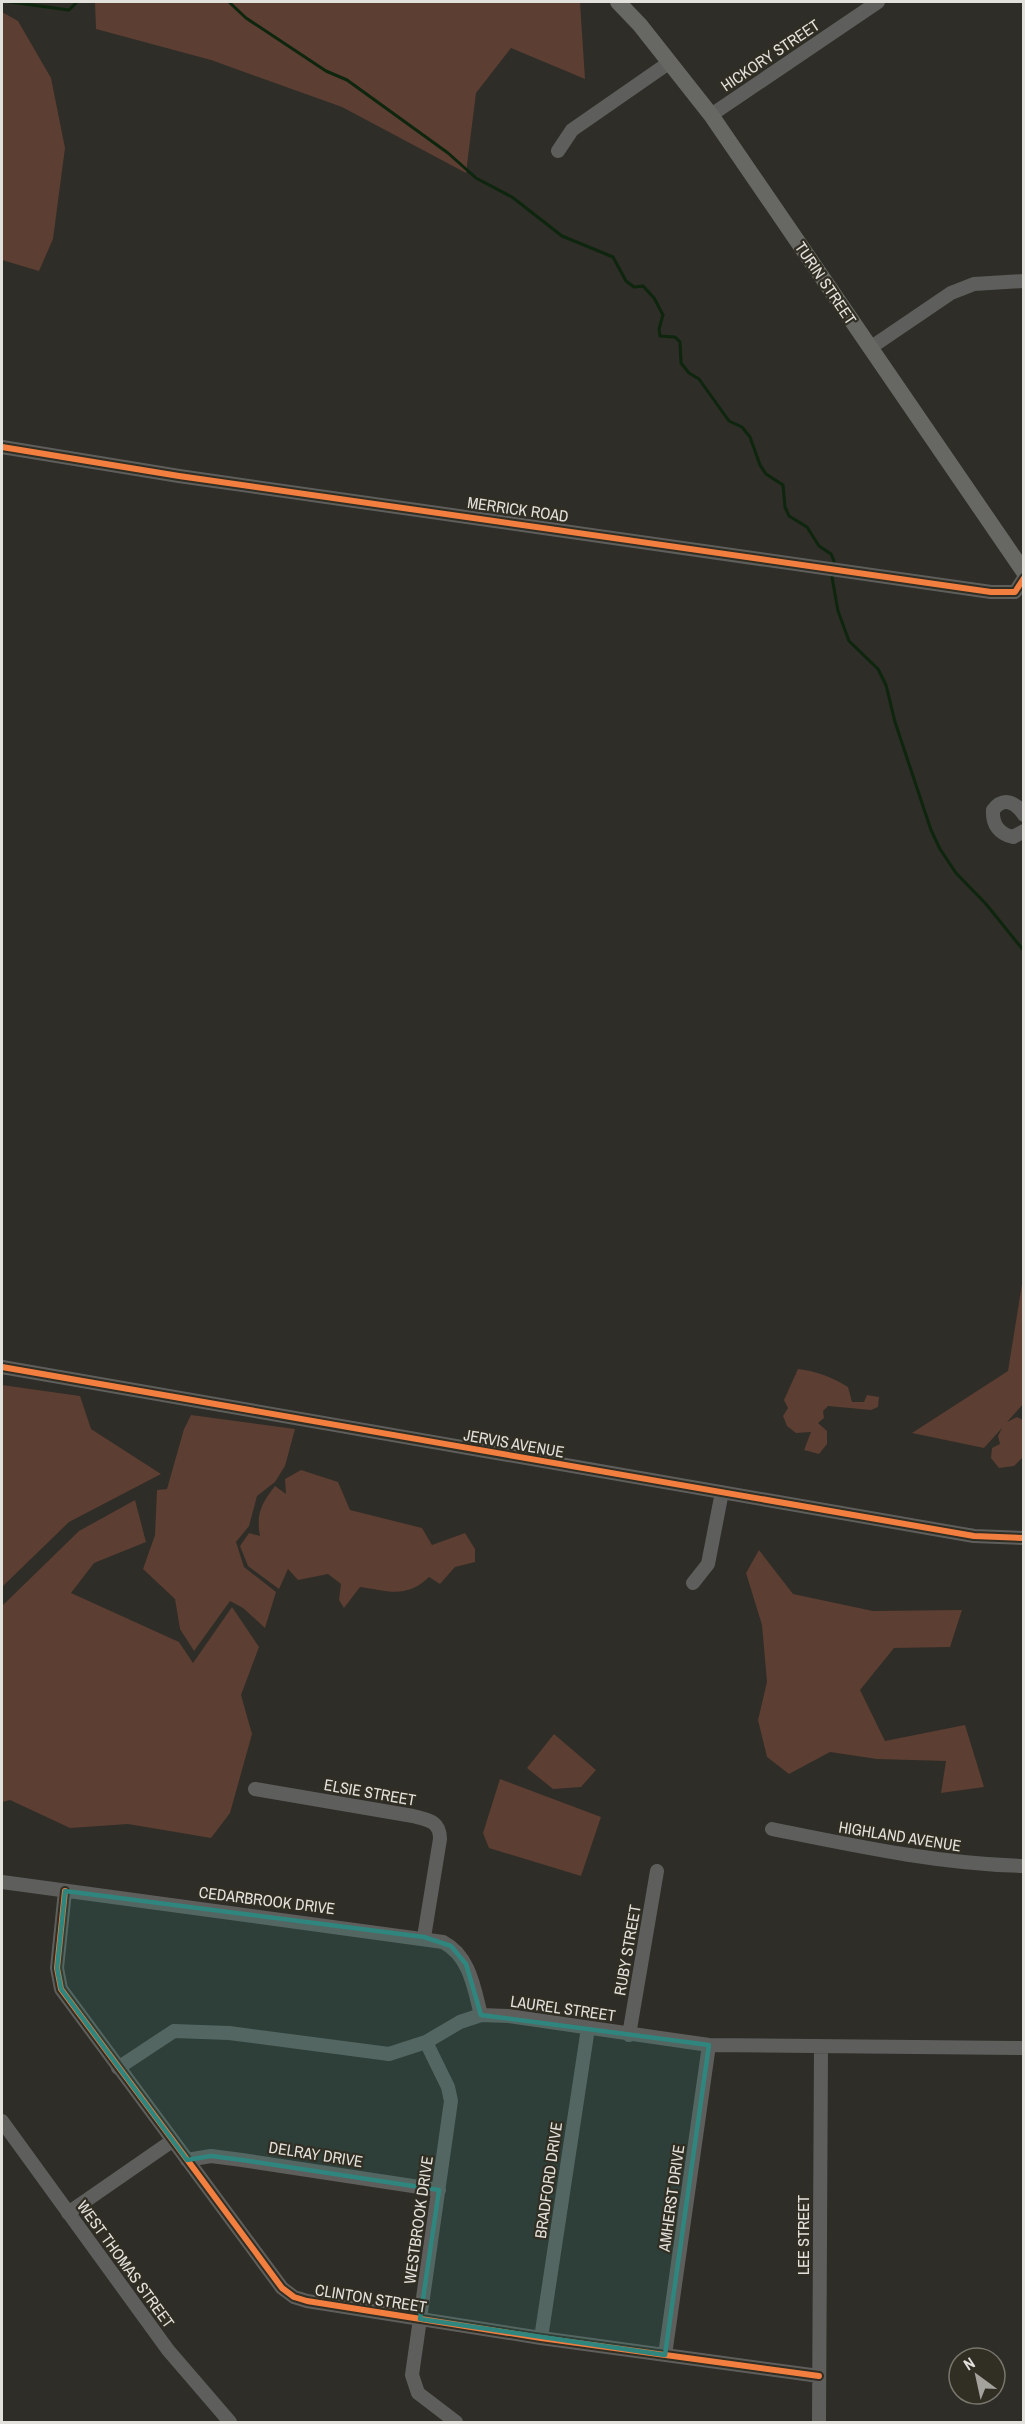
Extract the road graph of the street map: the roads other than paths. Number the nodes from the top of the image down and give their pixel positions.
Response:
1 (618, 2) edge
2 (878, 2) edge
3 (670, 62) junction
4 (711, 115) junction
5 (558, 151) dead end
6 (1023, 281) edge
7 (870, 348) junction
8 (2, 447) edge
9 (1023, 573) edge
10 (1023, 579) edge
11 (1020, 804) edge
12 (1023, 831) edge
13 (2, 1367) edge
14 (722, 1492) junction
15 (1023, 1538) edge
16 (693, 1583) dead end
17 (255, 1789) dead end
18 (772, 1829) dead end
19 (1023, 1866) edge
20 (657, 1871) dead end
21 (2, 1882) edge
22 (65, 1891) junction
23 (424, 1937) junction
24 (481, 2015) junction
25 (588, 2028) junction
26 (629, 2035) junction
27 (426, 2042) junction
28 (709, 2045) junction
29 (821, 2048) junction
30 (1023, 2048) edge
31 (118, 2067) junction
32 (2, 2121) edge
33 (172, 2140) junction
34 (187, 2160) junction
35 (439, 2190) junction
36 (68, 2212) junction
37 (420, 2319) junction
38 (541, 2338) junction
39 (665, 2355) junction
40 (819, 2376) junction
41 (230, 2422) edge
42 (456, 2422) edge
43 (819, 2422) edge

1 - 3 main road, TURIN STREET
2 - 4 street, HICKORY STREET
3 - 4 main road, TURIN STREET
3 - 5 street
4 - 7 main road, TURIN STREET
6 - 7 street
7 - 9 main road, TURIN STREET
8 - 10 street, MERRICK ROAD
11 - 12 street
13 - 14 street, JERVIS AVENUE
14 - 15 street, JERVIS AVENUE
14 - 16 street
17 - 23 street, ELSIE STREET
18 - 19 street, HIGHLAND AVENUE
20 - 26 street, RUBY STREET
21 - 22 street, CEDARBROOK DRIVE
22 - 23 street, CEDARBROOK DRIVE
22 - 31 street, CLINTON STREET
23 - 24 street, CEDARBROOK DRIVE
24 - 25 street, LAUREL STREET
24 - 27 street, LAUREL STREET
25 - 26 street, LAUREL STREET
25 - 38 street, BRADFORD DRIVE
26 - 28 street, LAUREL STREET
27 - 31 street, LAUREL STREET
27 - 35 street, WESTBROOK DRIVE
28 - 29 street, LAUREL STREET
28 - 39 street, AMHERST DRIVE
29 - 30 street, LAUREL STREET
29 - 40 street, LEE STREET
31 - 33 street, CLINTON STREET
32 - 36 street, WEST THOMAS STREET
33 - 34 street, CLINTON STREET
33 - 36 street
34 - 35 street, DELRAY DRIVE
34 - 37 street, CLINTON STREET
35 - 37 street, WESTBROOK DRIVE
36 - 41 street, WEST THOMAS STREET
37 - 38 street, CLINTON STREET
37 - 42 street, WESTBROOK DRIVE
38 - 39 street, CLINTON STREET
39 - 40 street, CLINTON STREET
40 - 43 street, LEE STREET

